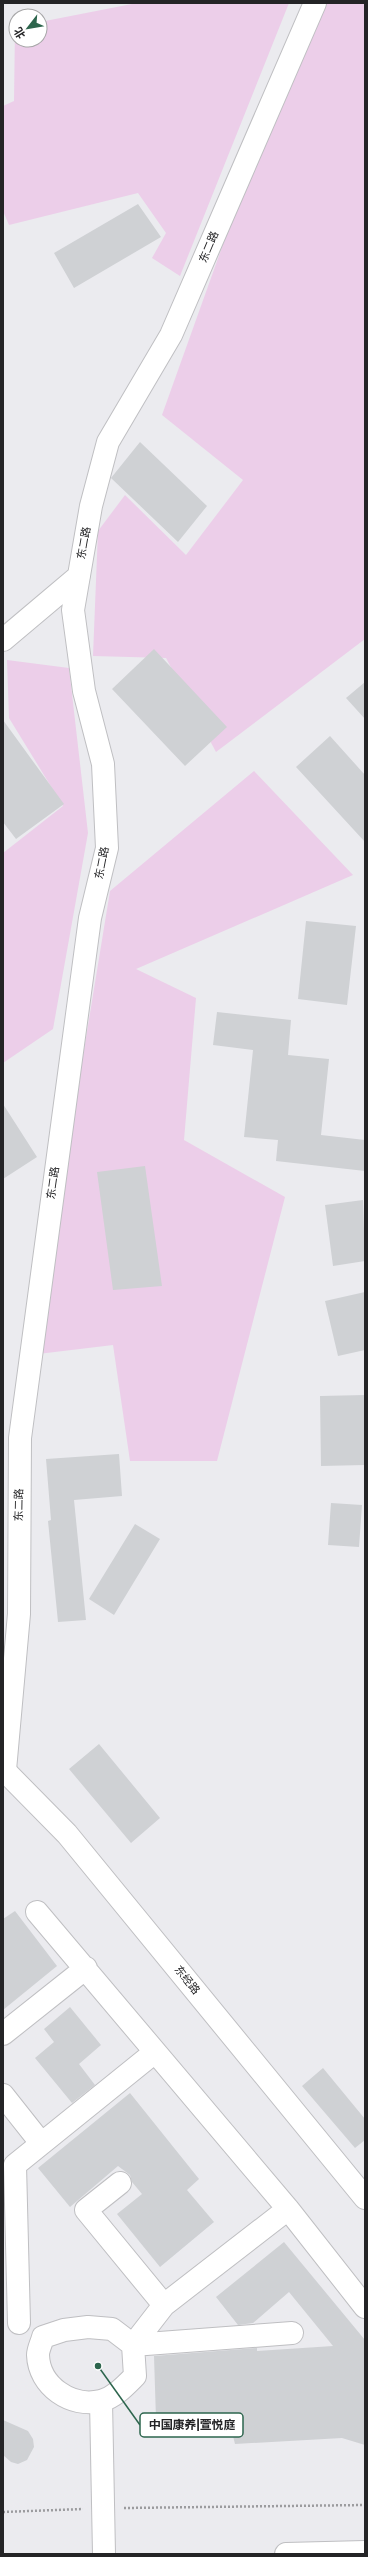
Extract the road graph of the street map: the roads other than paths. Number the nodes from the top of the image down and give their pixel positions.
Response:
1 (315, 3) edge
2 (79, 576) junction
3 (3, 640) edge
4 (4, 1770) edge
5 (37, 1912) dead end
6 (86, 1968) junction
7 (3, 2034) edge
8 (155, 2052) junction
9 (3, 2095) edge
10 (41, 2143) junction
11 (120, 2183) dead end
12 (365, 2198) edge
13 (288, 2209) junction
14 (164, 2305) junction
15 (365, 2308) edge
16 (11, 2319) edge
17 (292, 2333) dead end
18 (43, 2337) junction
19 (133, 2345) junction
20 (101, 2401) junction
21 (365, 2552) edge
22 (104, 2554) edge
23 (286, 2554) edge

1 - 2 street, 东二路
2 - 3 street
2 - 4 street, 东二路
4 - 12 street, 东经路
5 - 6 street
6 - 7 street
6 - 8 street
8 - 10 street
8 - 13 street
9 - 10 street
10 - 16 street
11 - 14 street
13 - 14 street
13 - 15 street
14 - 19 street
16 - 18 street
17 - 19 street
18 - 19 street
18 - 20 street
19 - 20 street
20 - 22 street
21 - 23 street

